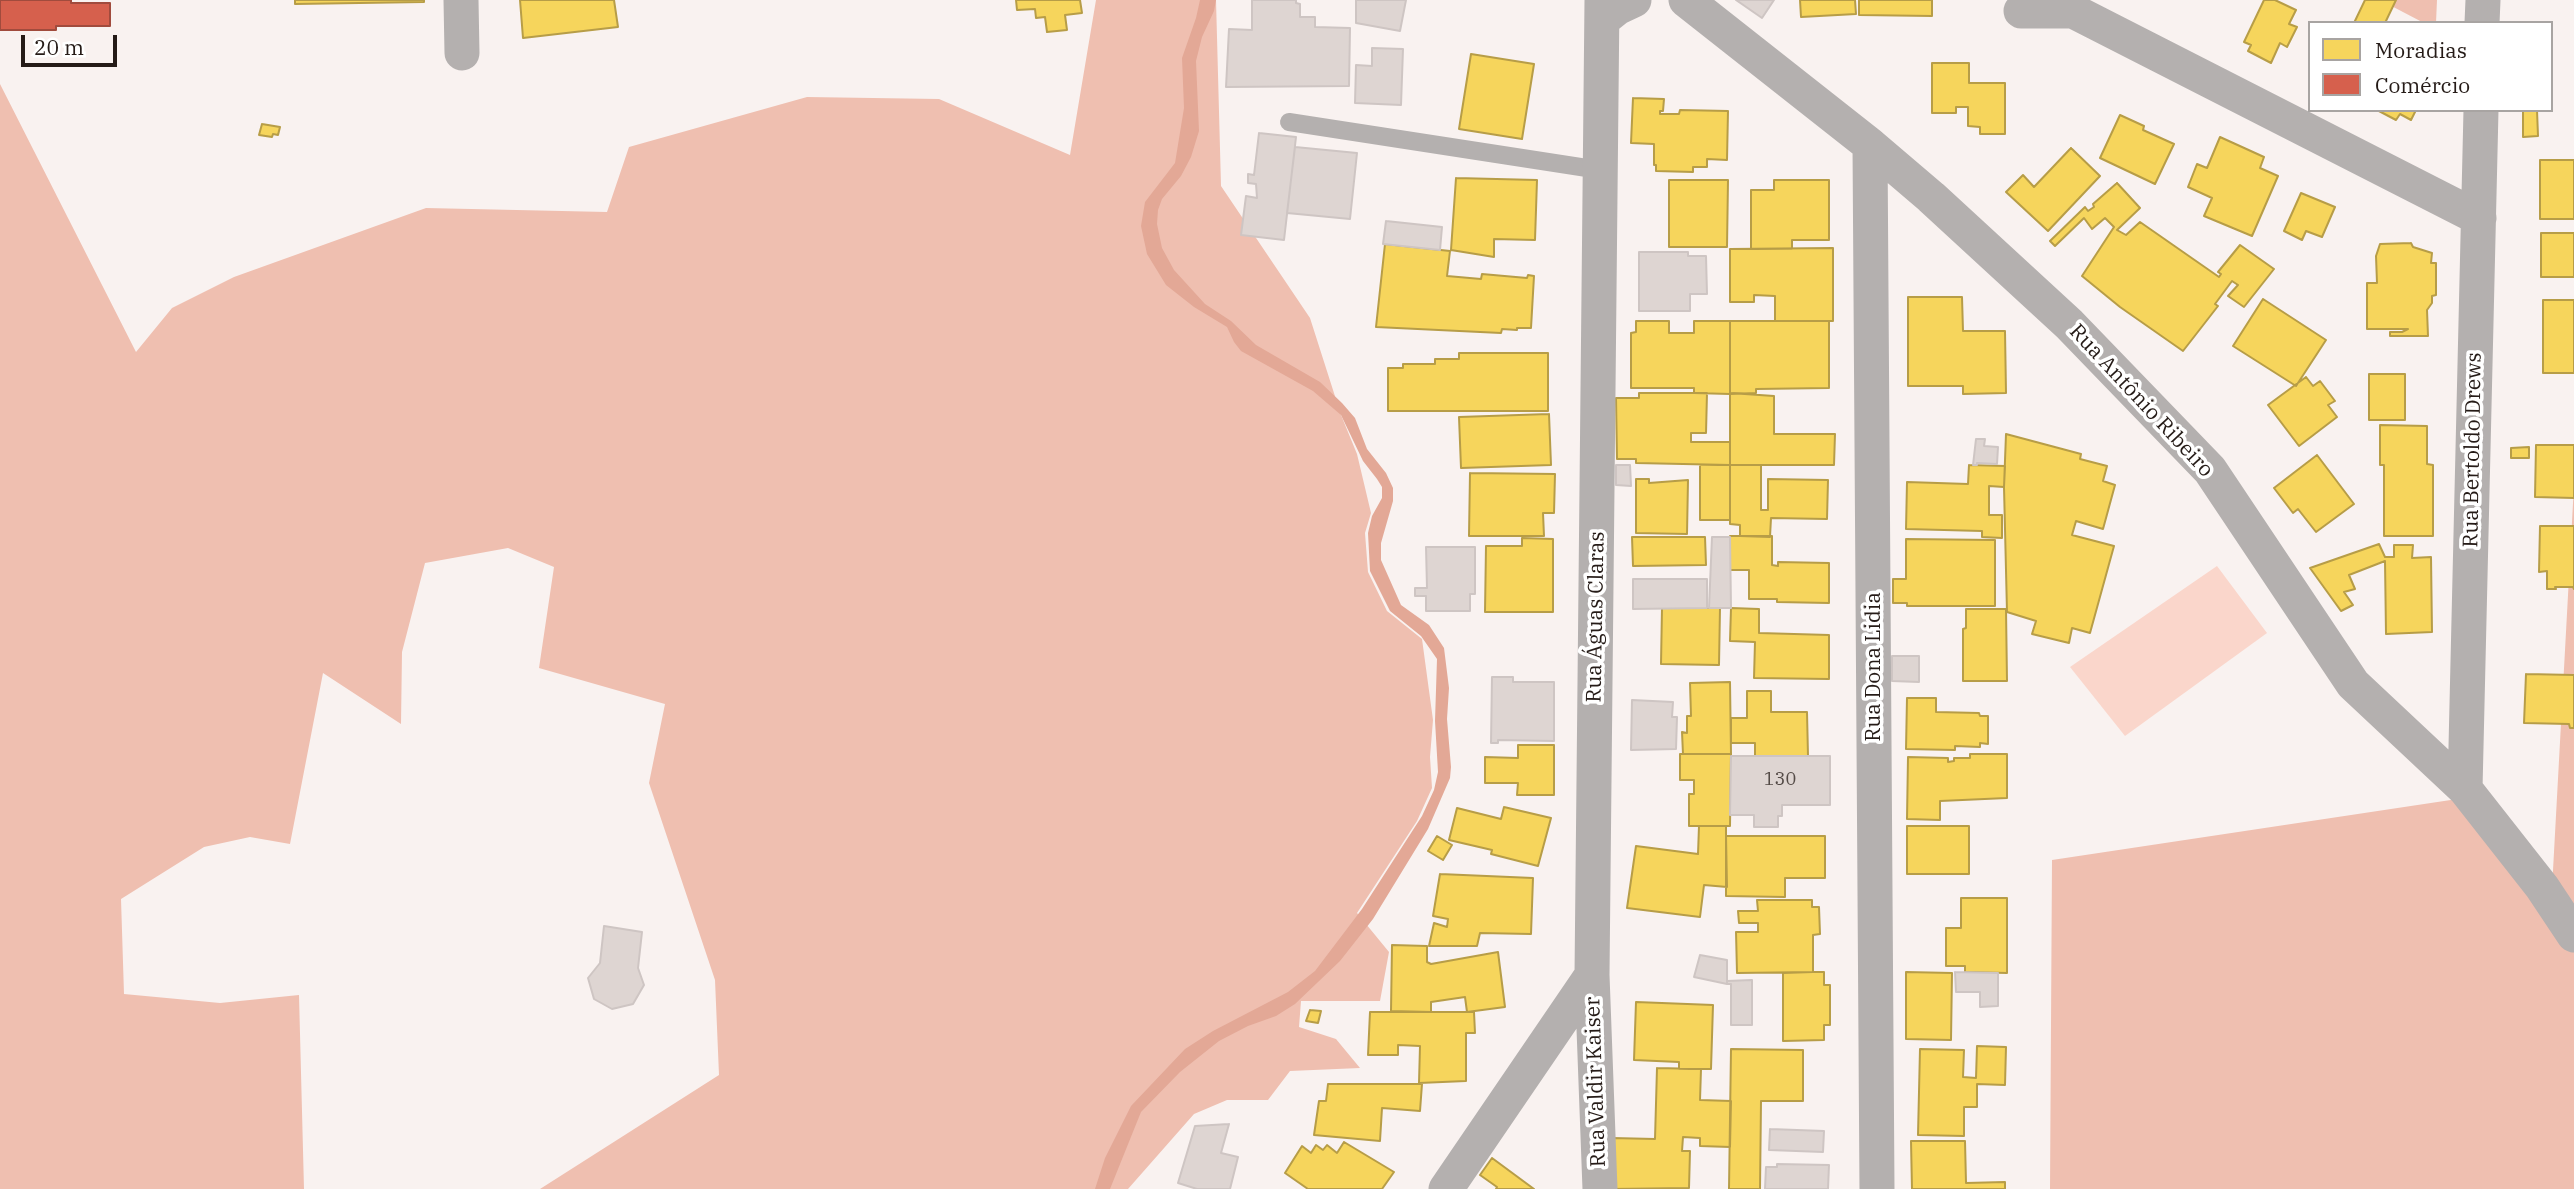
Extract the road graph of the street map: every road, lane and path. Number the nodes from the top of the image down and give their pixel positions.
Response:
1 (461, 0) edge
2 (1634, 0) edge
3 (1686, 0) edge
4 (2483, 0) edge
5 (1602, 10) edge
6 (2021, 11) dead end
7 (2482, 21) edge
8 (462, 53) dead end
9 (2481, 112) edge
10 (1289, 122) dead end
11 (1870, 145) junction
12 (1600, 170) junction
13 (2479, 218) junction
14 (2465, 789) junction
15 (2574, 935) edge
16 (1592, 975) junction
17 (1447, 1189) edge
18 (1600, 1189) edge
19 (1877, 1189) edge

1 - 8 street
2 - 5 street
3 - 11 street, Rua Antônio Ribeiro
4 - 7 street
5 - 12 street, Rua Águas Claras
6 - 13 street
9 - 13 street, Rua Bertoldo Drews
10 - 12 lane
11 - 14 street, Rua Antônio Ribeiro
11 - 19 street, Rua Dona Lidia
12 - 16 street, Rua Águas Claras
13 - 14 street, Rua Bertoldo Drews
14 - 15 street, Rua Antônio Ribeiro
16 - 17 street
16 - 18 street, Rua Valdir Kaiser

